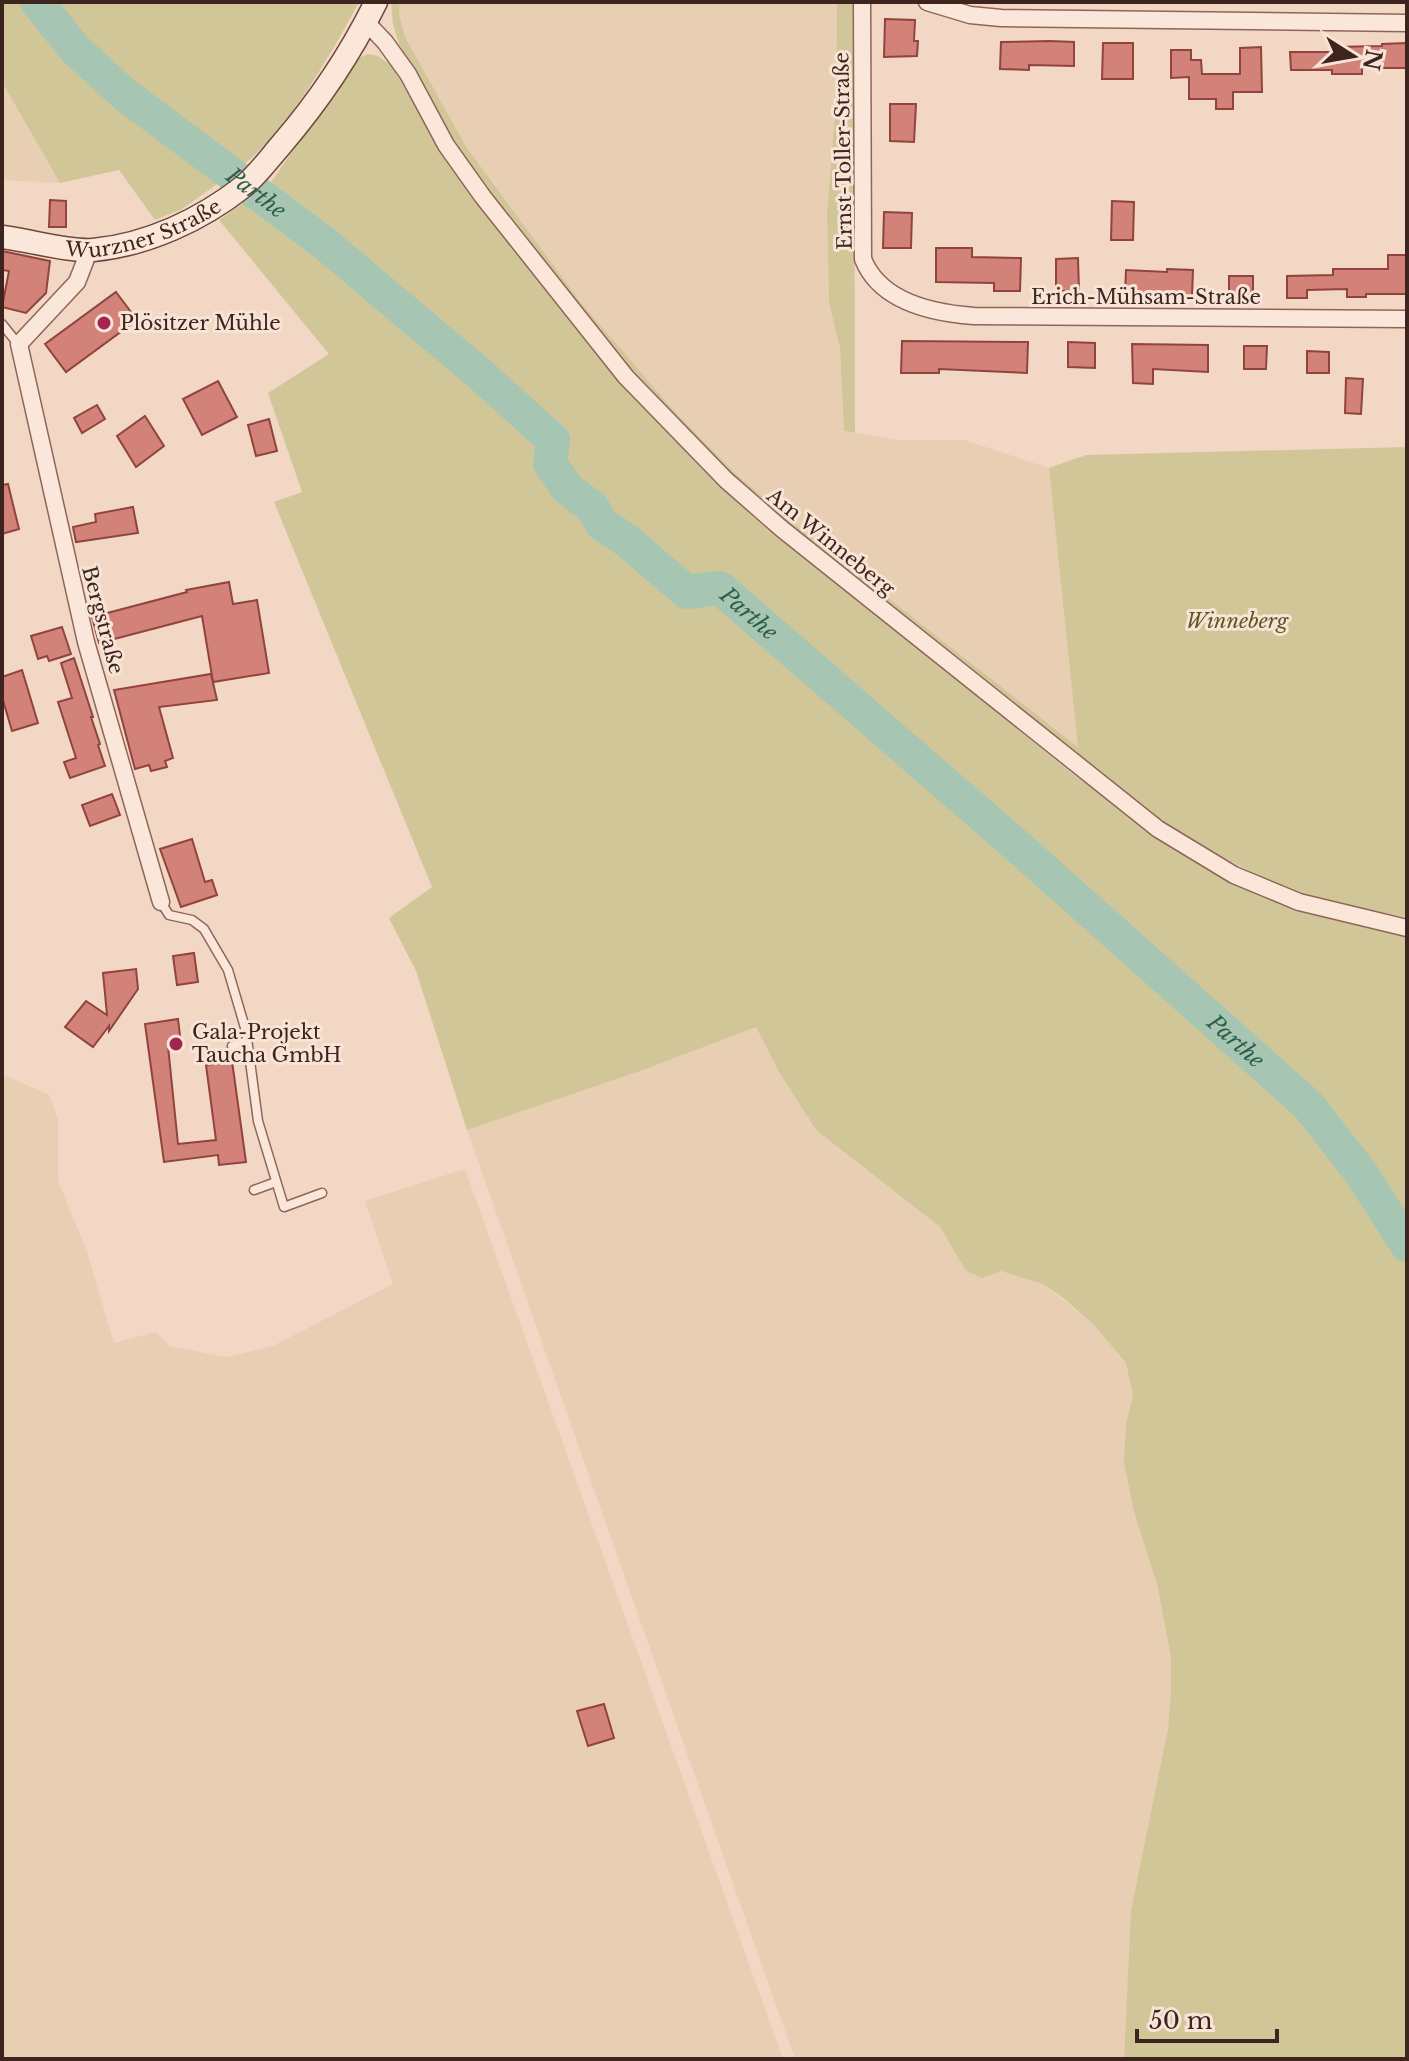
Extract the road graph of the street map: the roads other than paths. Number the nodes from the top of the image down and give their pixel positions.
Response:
1 (862, 2) edge
2 (927, 2) edge
3 (371, 12) edge
4 (1407, 23) edge
5 (2, 237) edge
6 (89, 251) junction
7 (888, 291) joint
8 (1407, 319) edge
9 (2, 324) edge
10 (19, 344) junction
11 (161, 902) joint
12 (1407, 928) edge
13 (247, 1041) junction
14 (232, 1046) dead end
15 (276, 1182) junction
16 (254, 1190) dead end
17 (322, 1193) dead end

1 - 7 street, Ernst-Toller-Straße
2 - 4 street
3 - 6 street, Wurzner Straße
3 - 12 street, Am Winneberg
5 - 6 street, Wurzner Straße
6 - 10 street
7 - 8 street, Erich-Mühsam-Straße
9 - 10 lane, Bergstraße
10 - 11 street, Bergstraße
11 - 13 lane
13 - 14 lane
13 - 15 lane
15 - 16 lane
15 - 17 lane

